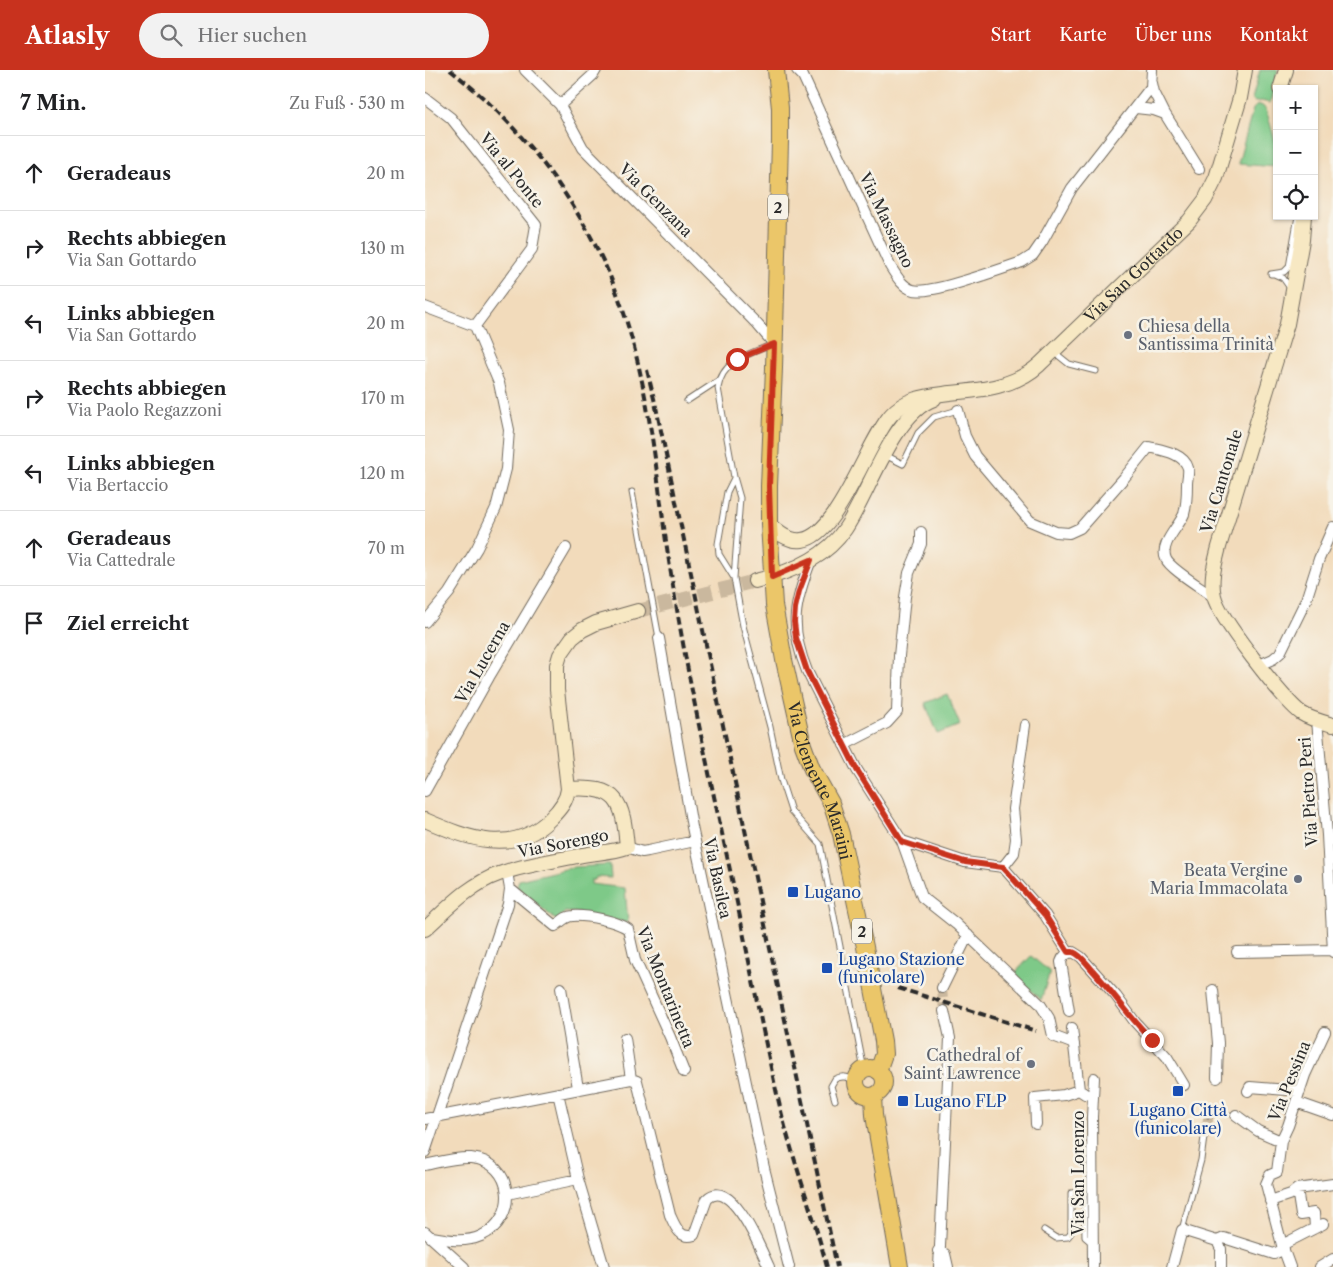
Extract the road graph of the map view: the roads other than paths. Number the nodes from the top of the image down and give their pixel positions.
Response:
1 (525, 70) edge
2 (596, 70) edge
3 (776, 70) edge
4 (797, 70) edge
5 (1152, 70) edge
6 (1245, 70) edge
7 (1250, 70) edge
8 (1286, 70) edge
9 (1152, 84) junction
10 (1281, 85) edge
11 (1242, 86) junction
12 (425, 98) edge
13 (560, 105) junction
14 (1137, 108) junction
15 (1165, 114) junction
16 (1199, 169) dead end
17 (1297, 220) edge
18 (1304, 220) edge
19 (1292, 295) junction
20 (425, 307) edge
21 (475, 326) junction
22 (774, 344) junction
23 (1053, 351) junction
24 (1096, 371) dead end
25 (719, 380) junction
26 (951, 393) junction
27 (687, 401) dead end
28 (958, 410) joint
29 (885, 454) junction
30 (734, 477) junction
31 (632, 492) dead end
32 (769, 524) junction
33 (1333, 528) edge
34 (921, 532) dead end
35 (567, 548) dead end
36 (811, 560) junction
37 (772, 577) junction
38 (734, 578) junction
39 (755, 582) tunnel mouth
40 (1214, 597) junction
41 (639, 611) tunnel mouth
42 (425, 622) edge
43 (659, 638) joint
44 (1259, 665) junction
45 (1317, 720) junction
46 (1333, 724) edge
47 (1025, 725) dead end
48 (844, 745) junction
49 (568, 789) junction
50 (425, 791) edge
51 (425, 820) edge
52 (1330, 835) edge
53 (695, 841) junction
54 (902, 842) junction
55 (627, 847) junction
56 (1003, 867) junction
57 (507, 872) junction
58 (510, 889) junction
59 (425, 929) edge
60 (968, 935) junction
61 (1333, 951) edge
62 (1068, 952) junction
63 (1237, 952) dead end
64 (561, 988) dead end
65 (942, 988) tunnel mouth
66 (1213, 990) dead end
67 (1069, 1010) dead end
68 (944, 1011) tunnel mouth
69 (1072, 1028) dead end
70 (1325, 1032) dead end
71 (625, 1038) dead end
72 (1074, 1044) junction
73 (684, 1072) dead end
74 (866, 1074) junction
75 (1094, 1078) dead end
76 (1217, 1078) dead end
77 (631, 1079) junction
78 (1184, 1085) dead end
79 (577, 1088) junction
80 (1248, 1090) dead end
81 (1300, 1090) junction
82 (558, 1093) junction
83 (873, 1096) junction
84 (835, 1100) dead end
85 (1296, 1102) junction
86 (1235, 1115) dead end
87 (1333, 1115) edge
88 (437, 1117) junction
89 (425, 1119) edge
90 (1036, 1124) dead end
91 (1204, 1137) tunnel mouth
92 (1281, 1141) junction
93 (425, 1152) edge
94 (425, 1165) edge
95 (578, 1179) junction
96 (1333, 1184) edge
97 (1297, 1189) junction
98 (507, 1194) junction
99 (1270, 1201) junction
100 (1044, 1230) dead end
101 (1182, 1230) junction
102 (428, 1234) edge
103 (1217, 1241) junction
104 (1094, 1244) junction
105 (1283, 1247) junction
106 (939, 1251) junction
107 (1333, 1259) edge
108 (464, 1267) edge
109 (604, 1267) edge
110 (769, 1267) edge
111 (789, 1267) edge
112 (900, 1267) edge
113 (939, 1267) edge
114 (948, 1267) edge
115 (1093, 1267) edge
116 (1172, 1267) edge
117 (1221, 1267) edge
118 (1290, 1267) edge
119 (1320, 1267) edge

1 - 13 street, Via Genzana
2 - 13 street
3 - 22 main road, 2
4 - 14 street, Via Massagno
5 - 9 street
6 - 11 main road
7 - 11 main road
8 - 10 main road
9 - 14 street, Via Massagno
9 - 15 street
11 - 23 main road, Via San Gottardo
12 - 21 street, Via al Ponte
13 - 22 street, Via Genzana
14 - 15 street
15 - 16 street
17 - 19 lane
18 - 19 main road, Via Cantonale
19 - 40 main road, Via Cantonale
20 - 21 street
21 - 42 street
22 - 25 lane
22 - 32 main road, 2
23 - 24 lane
23 - 26 main road, Via San Gottardo
25 - 27 lane
25 - 30 lane
26 - 29 main road, Via San Gottardo
26 - 32 main road, Via San Gottardo
28 - 29 lane
28 - 40 street
29 - 36 main road, Via San Gottardo
30 - 38 lane
30 - 38 lane
31 - 43 lane, Via Basilea
32 - 37 main road, 2
33 - 44 street
34 - 48 street
35 - 50 street, Via Lucerna
36 - 37 main road, Via San Gottardo
36 - 48 street
37 - 39 main road, Via San Gottardo
37 - 74 main road, Via Clemente Maraini / 2
38 - 74 lane
40 - 44 main road, Via Cantonale
41 - 49 main road
43 - 53 street, Via Basilea
44 - 45 main road, Via Cantonale
45 - 46 main road, Via Cantonale
45 - 52 street, Via Pietro Peri
47 - 56 street
48 - 54 street
49 - 51 main road
49 - 55 main road, Via Sorengo
52 - 61 street, Via Pietro Peri
53 - 55 street
53 - 111 street, Via Basilea
54 - 56 street
54 - 60 street
55 - 57 main road, Via Sorengo
56 - 62 street
57 - 58 street
57 - 59 main road, Via Sorengo
58 - 73 street, Via Montarinetta
58 - 88 street
60 - 65 street
60 - 72 street
61 - 63 street
62 - 67 street
62 - 78 street
64 - 79 street
66 - 76 street
68 - 106 street
69 - 72 street
70 - 81 street, Via Pessina
71 - 77 street
72 - 90 street
74 - 83 main road
74 - 83 main road, Via Clemente Maraini
74 - 84 lane
75 - 104 street, Via San Lorenzo
77 - 79 street
77 - 110 street
79 - 82 street
80 - 81 street
81 - 85 street, Via Pessina
82 - 88 street
82 - 95 street
83 - 112 main road
85 - 87 street
85 - 92 street, Via Pessina
86 - 92 street, Via Pessina
88 - 89 street
88 - 93 street
91 - 101 lane
92 - 99 street, Via Pessina
94 - 98 street
95 - 98 street
95 - 109 street
96 - 97 street
97 - 99 street
97 - 105 street
98 - 102 street
99 - 105 street, Via Pessina
100 - 104 lane
101 - 103 street
101 - 116 street
102 - 108 street
103 - 105 street
103 - 117 street
104 - 115 street, Via San Lorenzo
105 - 118 street, Via Pessina
106 - 113 street
106 - 114 street
107 - 119 street

